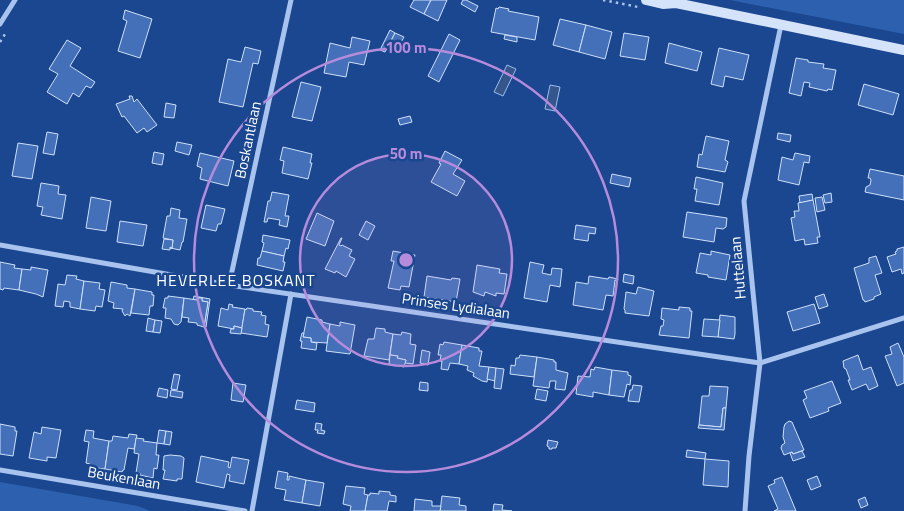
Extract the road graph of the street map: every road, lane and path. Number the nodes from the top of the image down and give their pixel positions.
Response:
1 (15, 0) edge
2 (292, 0) edge
3 (646, 0) edge
4 (0, 24) edge
5 (781, 25) junction
6 (904, 50) edge
7 (0, 245) edge
8 (229, 285) junction
9 (291, 294) junction
10 (904, 318) edge
11 (760, 363) junction
12 (0, 470) edge
13 (245, 511) edge
14 (252, 511) edge
15 (745, 511) edge

1 - 4 street
2 - 8 street, Boskantlaan
3 - 5 street
5 - 6 street
5 - 11 street, Huttelaan
7 - 8 street, Prinses Lydialaan
8 - 9 street, Prinses Lydialaan
9 - 11 street, Prinses Lydialaan
9 - 14 street
10 - 11 street, Prinses Lydialaan
11 - 15 street, Huttelaan
12 - 13 street, Beukenlaan

